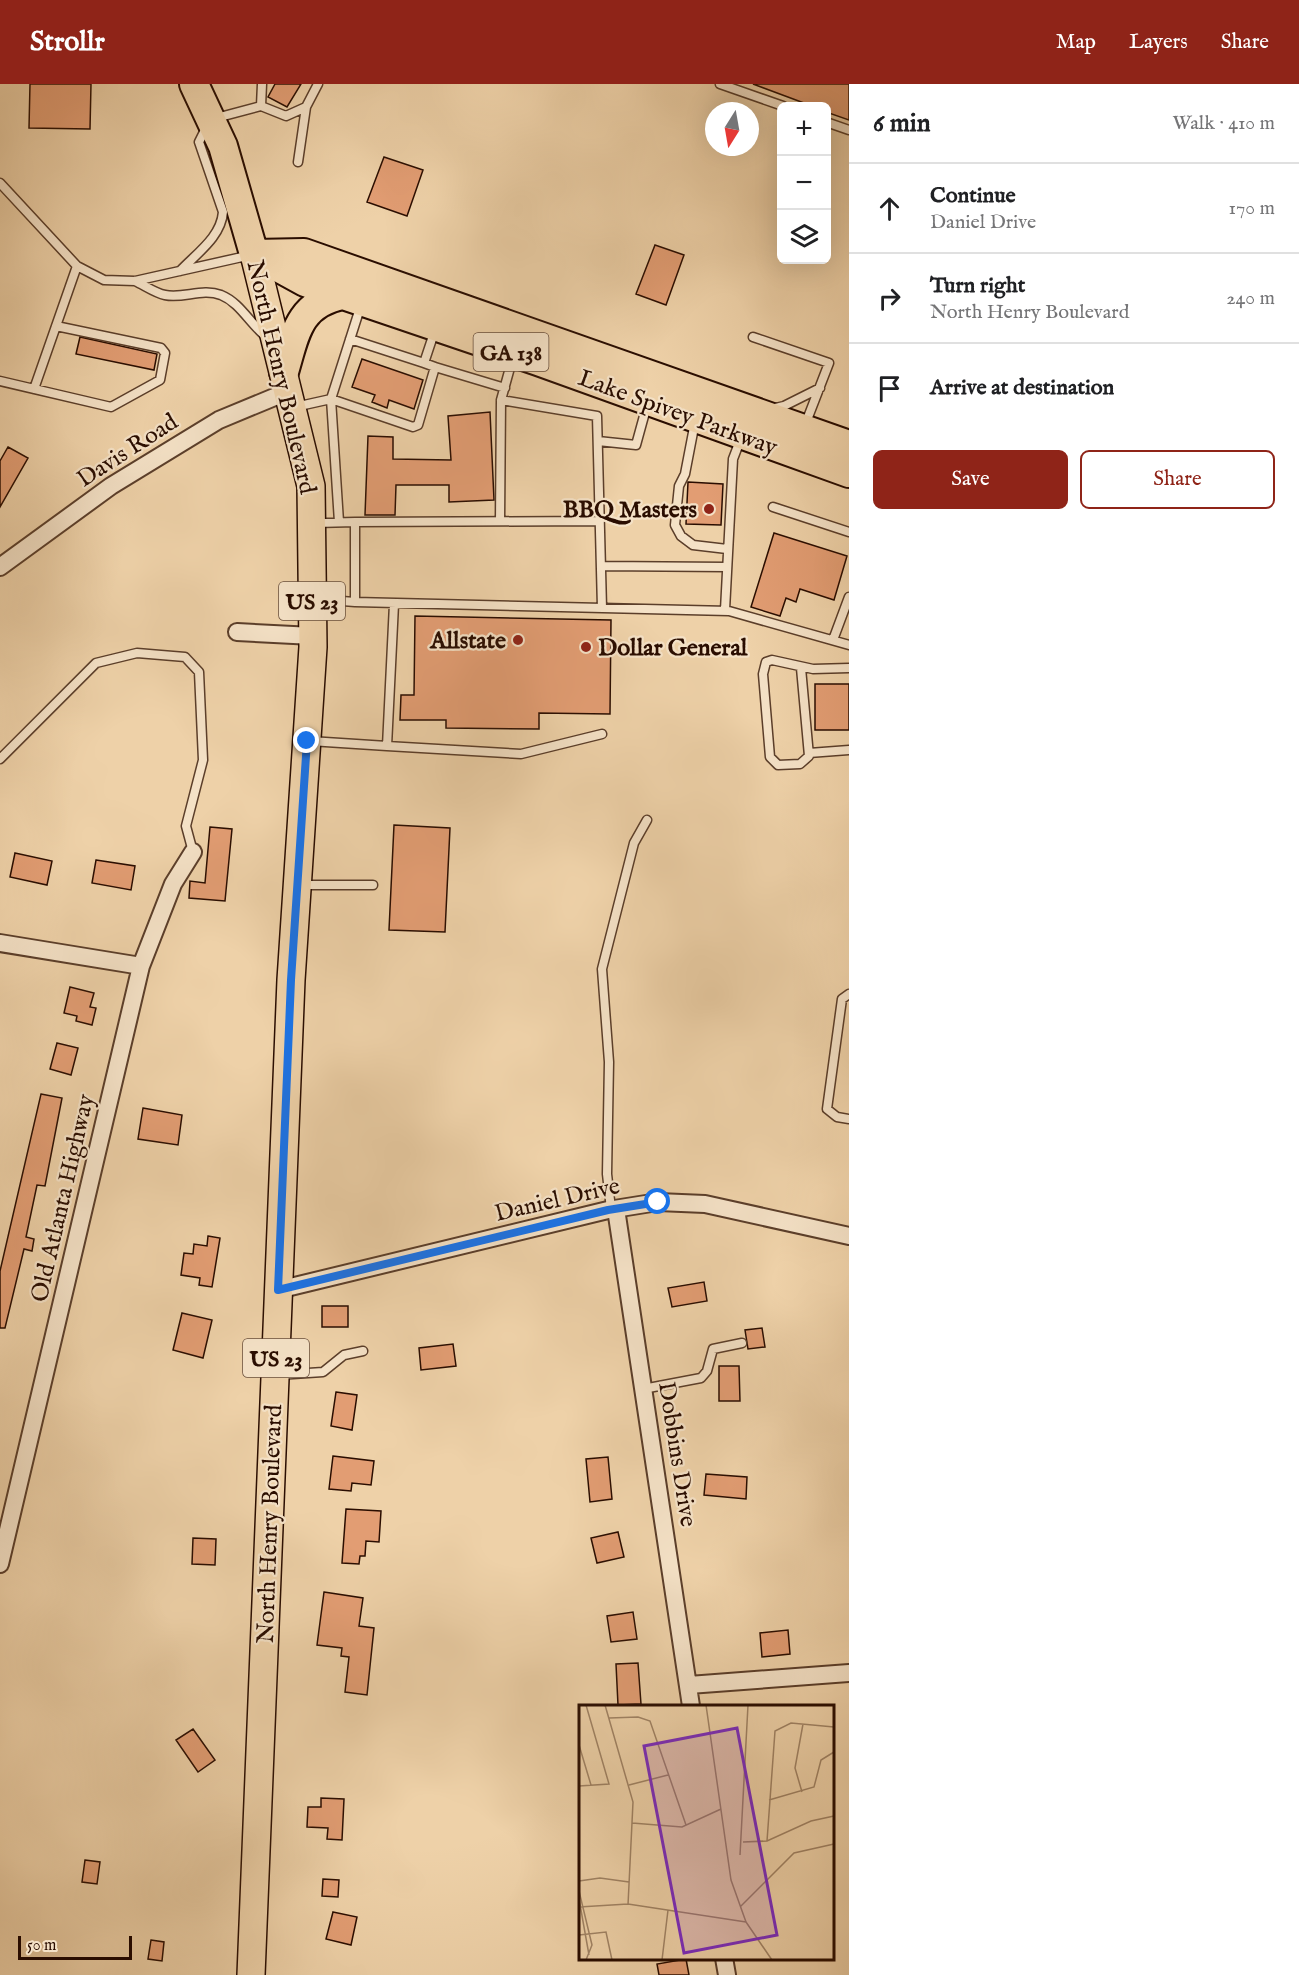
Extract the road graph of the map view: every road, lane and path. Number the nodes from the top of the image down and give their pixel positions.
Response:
1 (195, 84) edge
2 (262, 84) edge
3 (318, 84) edge
4 (720, 84) edge
5 (777, 104) edge
6 (261, 106) junction
7 (306, 107) junction
8 (210, 119) junction
9 (831, 124) edge
10 (849, 130) edge
11 (298, 162) dead end
12 (0, 183) edge
13 (254, 254) junction
14 (77, 266) junction
15 (179, 272) junction
16 (135, 281) junction
17 (352, 298) junction
18 (56, 326) junction
19 (436, 327) junction
20 (753, 337) dead end
21 (350, 339) junction
22 (504, 339) junction
23 (278, 345) junction
24 (424, 363) junction
25 (435, 367) junction
26 (0, 381) edge
27 (820, 387) junction
28 (505, 388) junction
29 (34, 389) junction
30 (289, 390) junction
31 (331, 399) junction
32 (501, 400) junction
33 (648, 401) junction
34 (695, 418) junction
35 (749, 424) junction
36 (598, 441) junction
37 (799, 441) junction
38 (849, 445) edge
39 (849, 473) edge
40 (773, 507) dead end
41 (500, 521) junction
42 (600, 521) junction
43 (339, 522) junction
44 (355, 522) junction
45 (311, 523) junction
46 (849, 532) edge
47 (727, 549) junction
48 (601, 566) junction
49 (0, 567) edge
50 (727, 567) junction
51 (849, 597) edge
52 (312, 599) junction
53 (355, 602) junction
54 (394, 604) junction
55 (602, 608) junction
56 (725, 610) junction
57 (237, 632) dead end
58 (313, 636) junction
59 (833, 640) junction
60 (849, 645) edge
61 (801, 668) junction
62 (849, 668) edge
63 (602, 734) dead end
64 (307, 741) junction
65 (387, 746) junction
66 (849, 750) edge
67 (809, 753) junction
68 (0, 759) edge
69 (647, 820) dead end
70 (193, 852) joint
71 (298, 885) junction
72 (372, 885) dead end
73 (0, 943) edge
74 (141, 966) junction
75 (849, 994) edge
76 (849, 1119) edge
77 (613, 1209) junction
78 (849, 1236) edge
79 (278, 1290) junction
80 (742, 1343) dead end
81 (363, 1351) dead end
82 (275, 1375) junction
83 (643, 1389) junction
84 (0, 1564) edge
85 (849, 1673) edge
86 (689, 1685) junction
87 (692, 1705) edge
88 (724, 1960) edge
89 (250, 1975) edge
90 (727, 1975) edge

1 - 8 highway, North Henry Boulevard / US 23
2 - 6 lane
3 - 7 lane
4 - 5 lane
6 - 7 lane
6 - 8 lane
7 - 11 lane
8 - 13 highway, North Henry Boulevard / US 23
8 - 15 lane
9 - 10 lane
12 - 14 lane
13 - 15 lane
13 - 17 highway, Lake Spivey Parkway / GA 138
13 - 22 highway, Lake Spivey Parkway / GA 138
13 - 23 main road, North Henry Boulevard / US 23
14 - 16 lane
14 - 18 lane
15 - 16 lane
16 - 23 lane
17 - 19 highway, Lake Spivey Parkway / GA 138
17 - 21 lane
17 - 30 highway
18 - 29 lane
18 - 29 lane
19 - 22 highway, Lake Spivey Parkway / GA 138
19 - 24 lane
20 - 27 lane
21 - 24 lane
21 - 31 lane
22 - 28 lane
22 - 33 highway, Lake Spivey Parkway / GA 138
22 - 35 highway, Lake Spivey Parkway / GA 138
23 - 30 main road, North Henry Boulevard / US 23
24 - 25 lane
25 - 28 lane
25 - 31 lane
26 - 29 lane
27 - 35 lane
27 - 37 lane
28 - 32 lane
30 - 31 lane
30 - 45 main road, North Henry Boulevard / US 23
30 - 49 street, Davis Road
31 - 43 lane
32 - 36 lane
32 - 41 lane
33 - 34 highway, Lake Spivey Parkway / GA 138
33 - 36 lane
34 - 35 highway, Lake Spivey Parkway / GA 138
34 - 47 lane
35 - 37 highway, Lake Spivey Parkway / GA 138
35 - 47 lane
36 - 42 lane
37 - 38 highway, Lake Spivey Parkway / GA 138
37 - 39 highway, Lake Spivey Parkway / GA 138
40 - 46 lane
41 - 42 lane
41 - 44 lane
42 - 48 lane
43 - 44 lane
43 - 45 lane
44 - 53 lane
45 - 52 main road, North Henry Boulevard / US 23
47 - 50 lane
48 - 50 lane
48 - 55 lane
50 - 56 lane
51 - 59 lane
52 - 53 lane
52 - 58 main road, North Henry Boulevard / US 23
53 - 54 lane
54 - 55 lane
54 - 65 lane
55 - 56 lane
56 - 59 lane
57 - 58 street
58 - 64 main road, North Henry Boulevard / US 23
59 - 60 lane
61 - 62 lane
61 - 67 lane
61 - 67 lane
63 - 65 lane
64 - 65 lane
64 - 71 main road, North Henry Boulevard / US 23
66 - 67 lane
68 - 70 lane
69 - 77 lane
70 - 74 street, Old Atlanta Highway
71 - 72 lane
71 - 79 main road, North Henry Boulevard / US 23
73 - 74 street
74 - 84 street, Old Atlanta Highway
75 - 76 lane
77 - 78 street, Daniel Drive
77 - 79 street, Daniel Drive
77 - 83 street, Dobbins Drive
79 - 82 main road, North Henry Boulevard / US 23
80 - 83 lane
81 - 82 lane
82 - 89 main road, North Henry Boulevard / US 23
83 - 86 street, Dobbins Drive
85 - 86 street
86 - 87 street, Dobbins Drive
88 - 90 street

